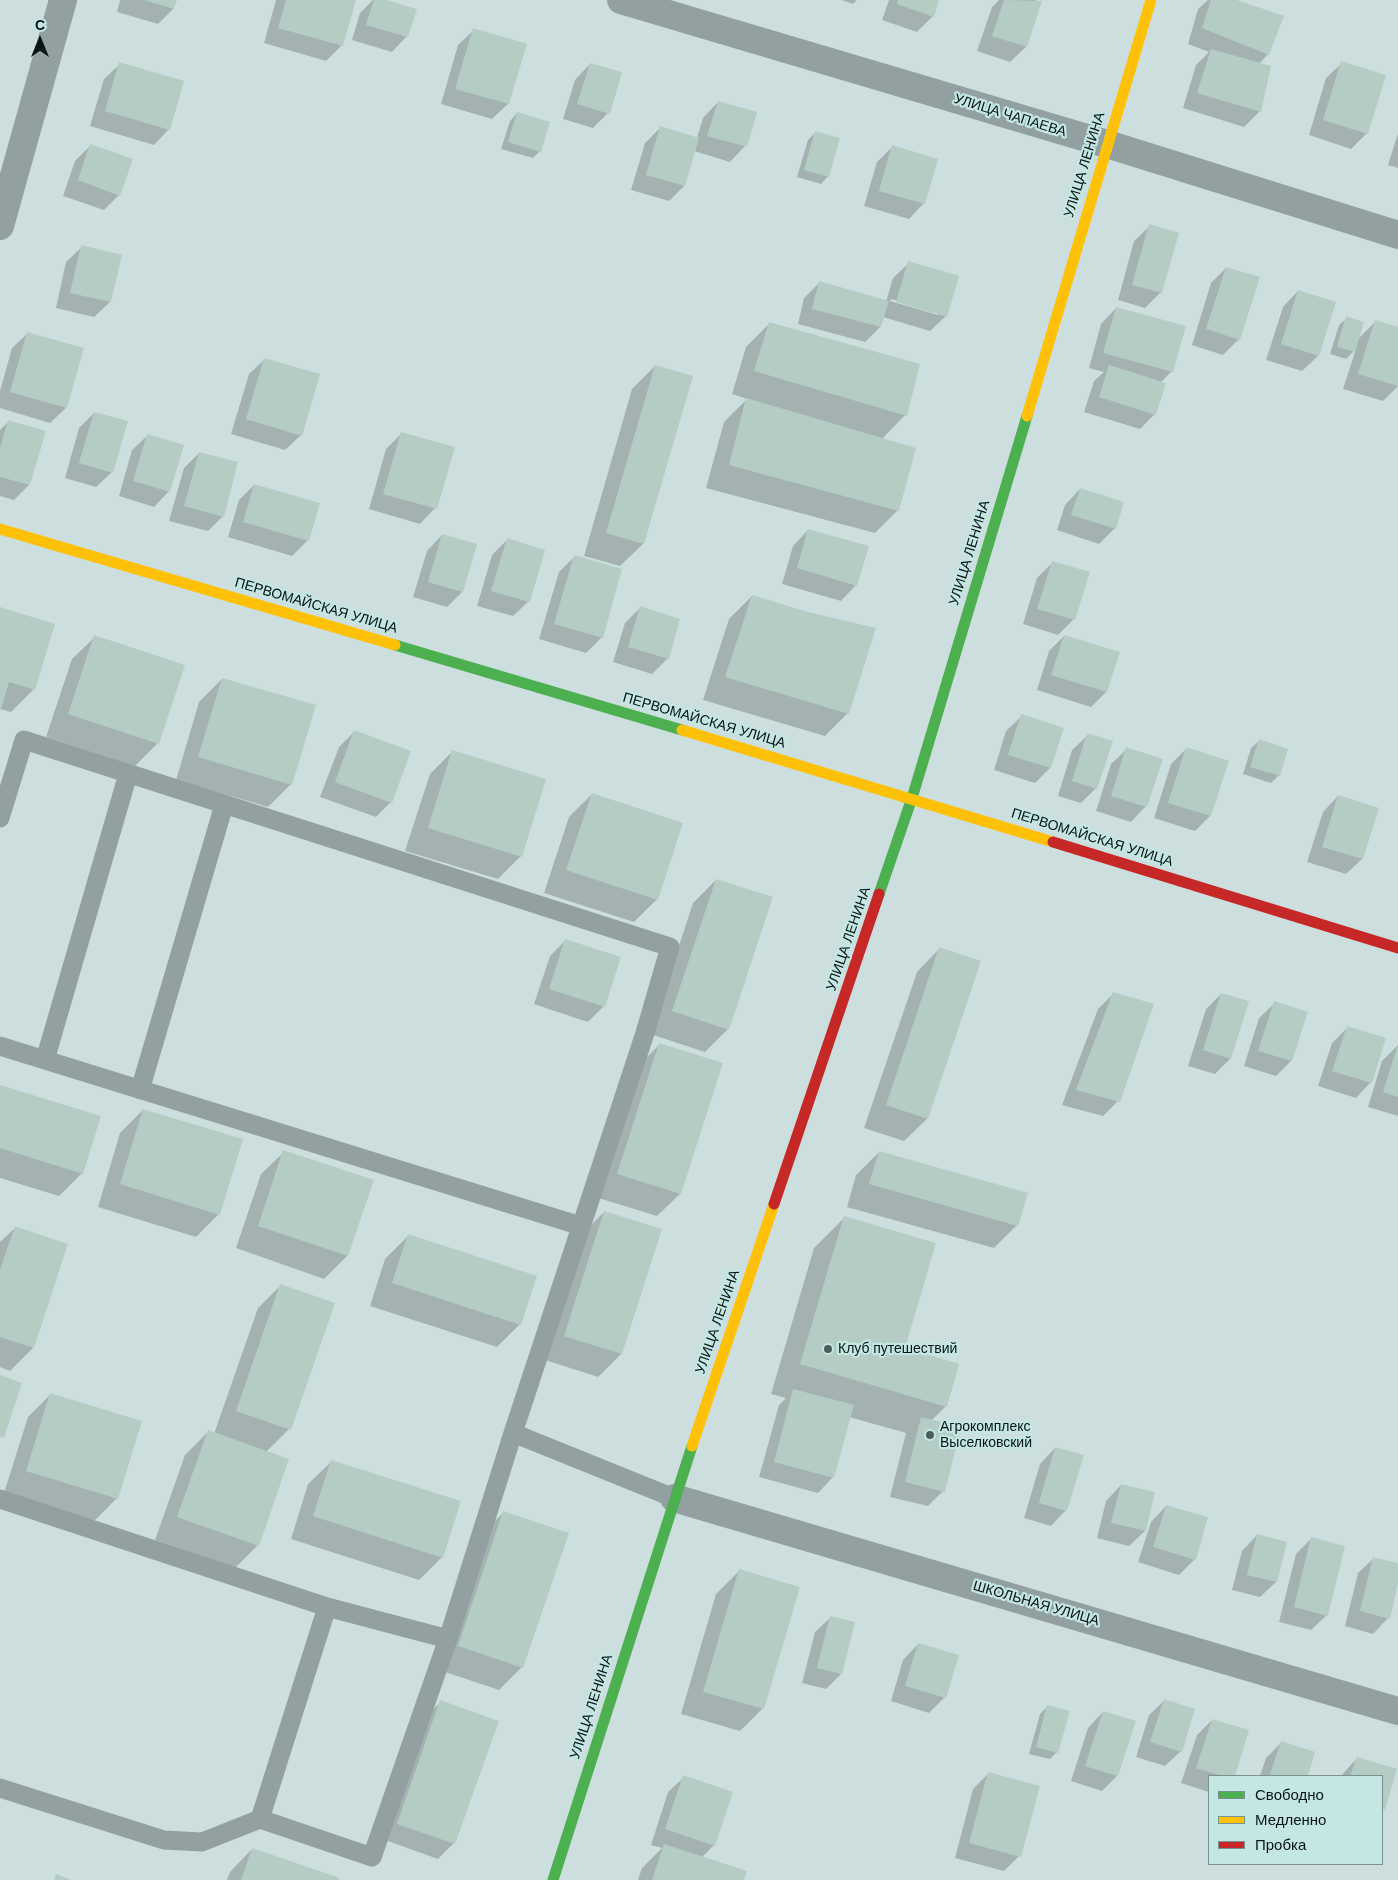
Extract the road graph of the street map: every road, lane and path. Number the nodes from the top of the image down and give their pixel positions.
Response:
1 (63, 0) edge
2 (621, 0) edge
3 (1151, 0) edge
4 (1107, 144) junction
5 (0, 226) edge
6 (1398, 235) edge
7 (0, 529) edge
8 (128, 774) junction
9 (912, 798) junction
10 (224, 805) junction
11 (0, 818) edge
12 (1398, 948) edge
13 (0, 1046) edge
14 (45, 1060) junction
15 (140, 1090) junction
16 (581, 1226) junction
17 (513, 1433) junction
18 (674, 1498) junction
19 (0, 1499) edge
20 (326, 1607) junction
21 (448, 1639) junction
22 (1398, 1711) edge
23 (0, 1788) edge
24 (260, 1819) junction
25 (552, 1880) edge

1 - 5 street
2 - 4 street, УЛИЦА ЧАПАЕВА
3 - 4 street, УЛИЦА ЛЕНИНА
4 - 6 street, УЛИЦА ЧАПАЕВА
4 - 9 street, УЛИЦА ЛЕНИНА
7 - 9 street, ПЕРВОМАЙСКАЯ УЛИЦА
8 - 10 lane
8 - 11 lane
8 - 14 lane
9 - 12 street, ПЕРВОМАЙСКАЯ УЛИЦА
9 - 18 street, УЛИЦА ЛЕНИНА
10 - 15 lane
10 - 16 lane
13 - 14 lane
14 - 15 lane
15 - 16 lane
16 - 17 lane
17 - 18 lane
17 - 21 lane
18 - 22 street, ШКОЛЬНАЯ УЛИЦА
18 - 25 street, УЛИЦА ЛЕНИНА
19 - 20 lane
20 - 21 lane
20 - 24 lane
21 - 24 lane
23 - 24 lane

